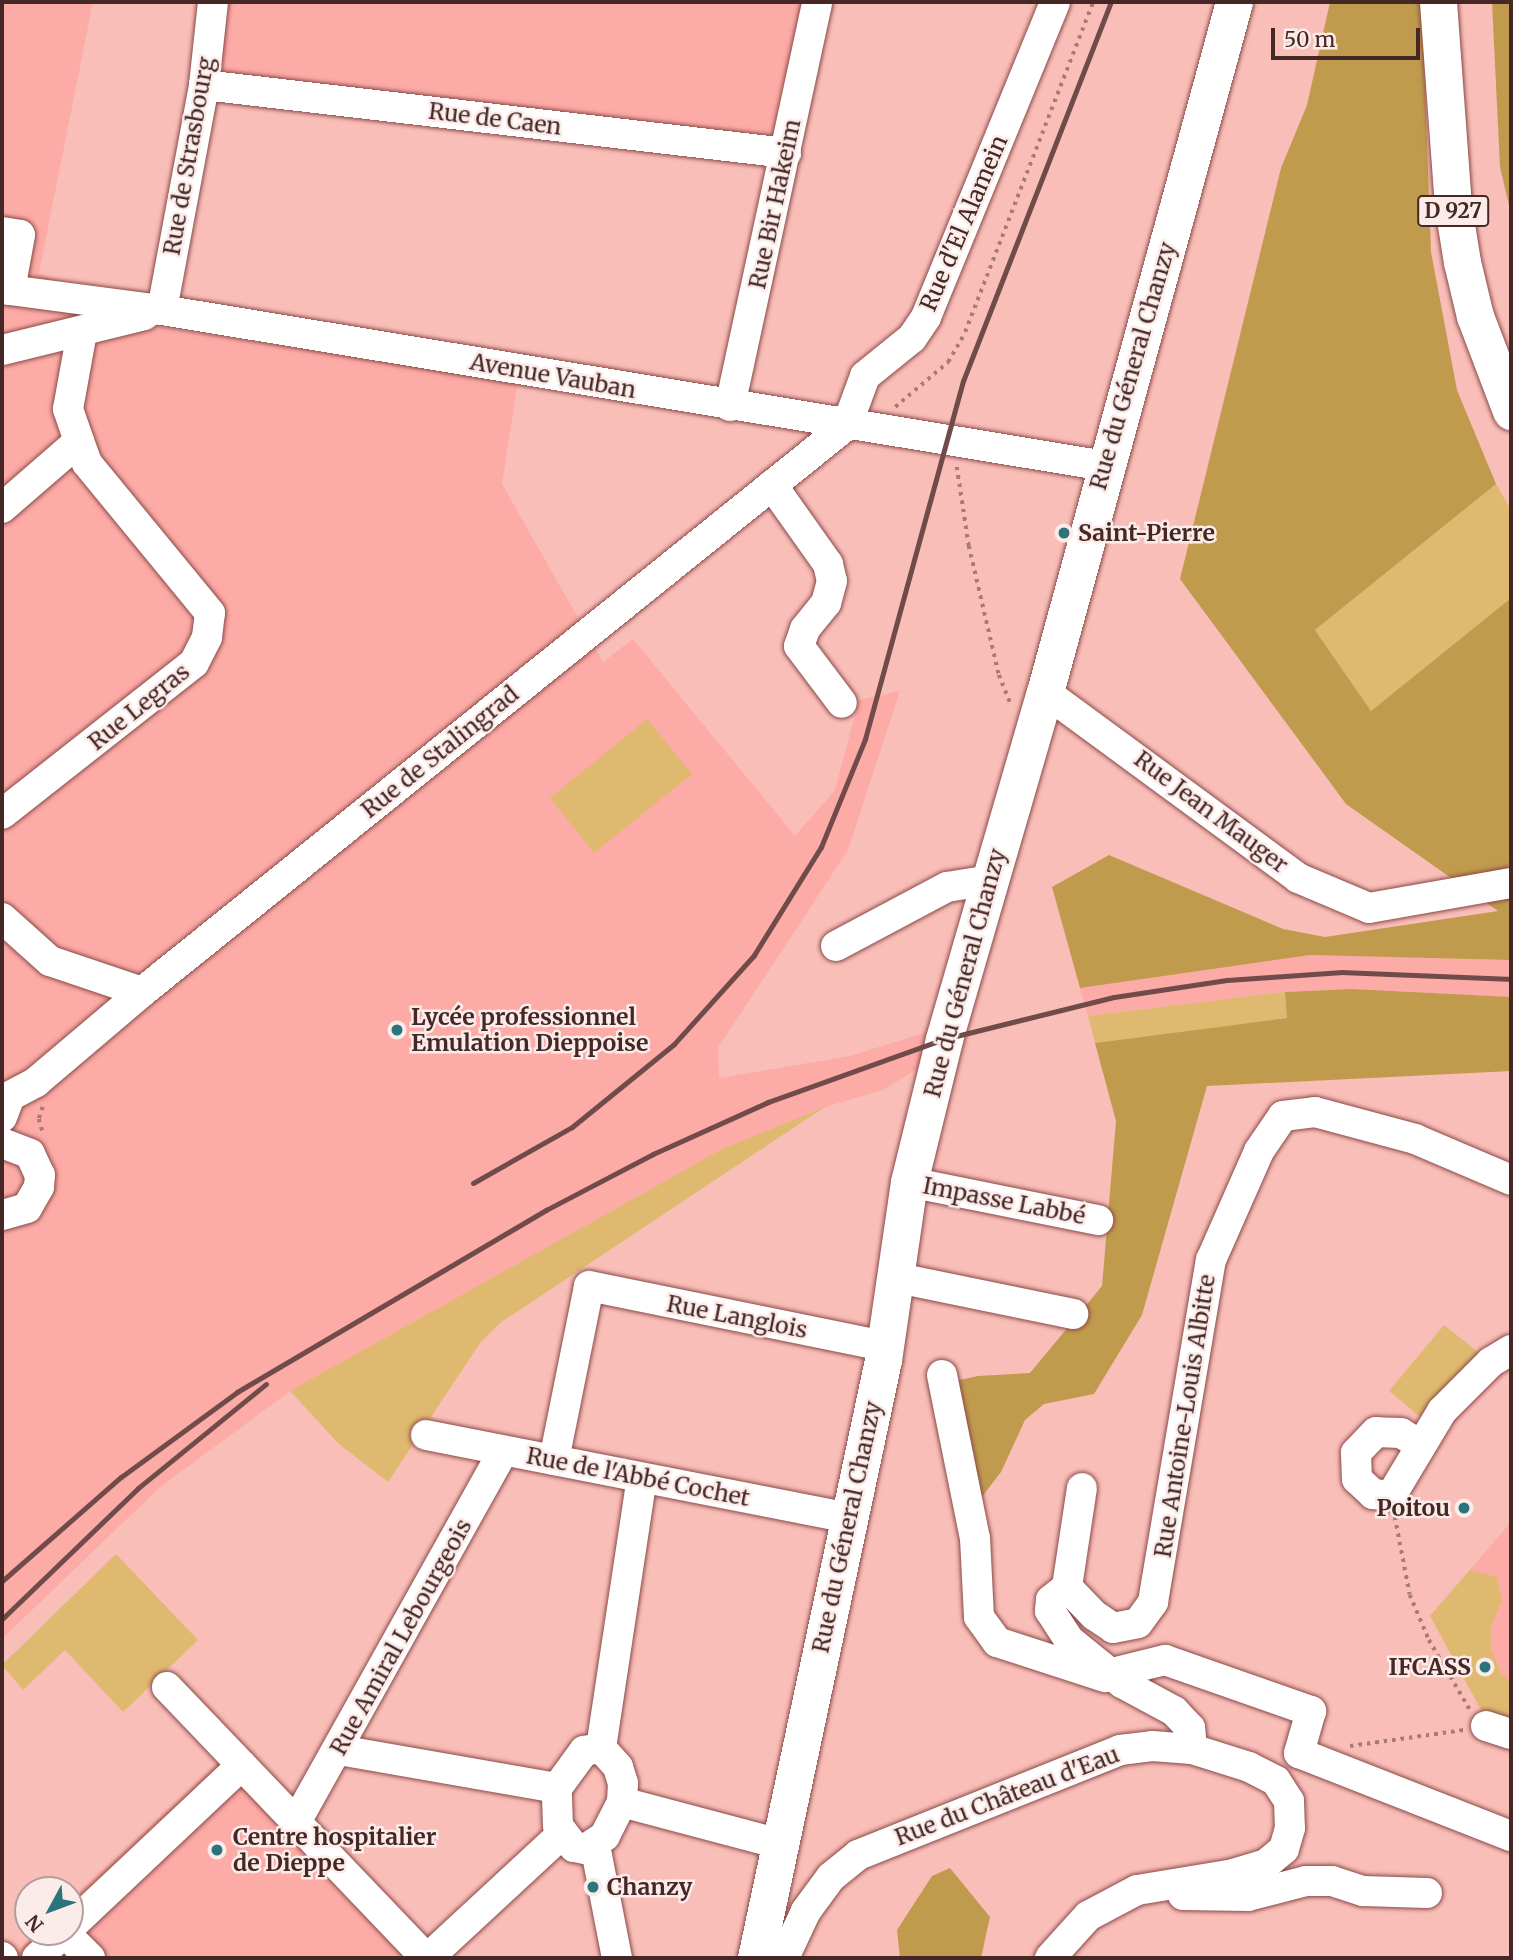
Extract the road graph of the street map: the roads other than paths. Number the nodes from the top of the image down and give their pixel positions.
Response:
1 (213, 2) edge
2 (817, 2) edge
3 (1055, 2) edge
4 (1234, 2) edge
5 (1438, 2) edge
6 (1453, 2) edge
7 (204, 85) junction
8 (786, 153) junction
9 (2, 232) edge
10 (6, 290) edge
11 (162, 310) junction
12 (82, 332) junction
13 (2, 350) edge
14 (1511, 379) edge
15 (730, 406) junction
16 (1511, 411) edge
17 (859, 426) junction
18 (79, 440) junction
19 (1105, 466) junction
20 (772, 485) junction
21 (2, 508) edge
22 (1045, 692) junction
23 (842, 703) dead end
24 (2, 814) edge
25 (990, 880) junction
26 (1511, 883) edge
27 (2, 918) edge
28 (836, 946) dead end
29 (142, 992) junction
30 (40, 1093) junction
31 (2, 1117) edge
32 (25, 1146) edge
33 (1511, 1180) edge
34 (909, 1182) junction
35 (7, 1218) edge
36 (1098, 1220) dead end
37 (898, 1278) junction
38 (1073, 1314) dead end
39 (885, 1346) junction
40 (1511, 1350) edge
41 (942, 1374) dead end
42 (426, 1435) dead end
43 (1419, 1444) junction
44 (503, 1451) junction
45 (554, 1460) junction
46 (642, 1478) junction
47 (1082, 1488) dead end
48 (850, 1518) junction
49 (1067, 1587) junction
50 (1117, 1678) junction
51 (167, 1687) dead end
52 (601, 1748) junction
53 (1192, 1749) junction
54 (339, 1750) junction
55 (242, 1765) junction
56 (557, 1788) junction
57 (622, 1802) junction
58 (296, 1822) junction
59 (561, 1835) junction
60 (1511, 1836) edge
61 (780, 1844) junction
62 (595, 1845) junction
63 (1137, 1890) junction
64 (1427, 1893) dead end
65 (84, 1914) edge
66 (427, 1958) edge
67 (617, 1958) edge
68 (756, 1958) edge
69 (784, 1958) edge
70 (1050, 1958) edge

1 - 7 street, Rue de Strasbourg
2 - 8 street, Rue Bir Hakeim
3 - 17 street, Rue d'El Alamein
4 - 19 main road, Rue du Géneral Chanzy
5 - 16 main road, D 927
6 - 14 main road, D 927
7 - 8 street, Rue de Caen
7 - 11 street, Rue de Strasbourg
8 - 15 street, Rue Bir Hakeim
9 - 10 street
10 - 11 street, Avenue Vauban
11 - 12 street
11 - 15 street, Avenue Vauban
12 - 13 street
12 - 18 street, Rue Legras
15 - 17 street, Avenue Vauban
17 - 19 street, Avenue Vauban
17 - 20 street, Rue de Stalingrad
18 - 21 street
18 - 24 street, Rue Legras
19 - 22 main road, Rue du Géneral Chanzy
20 - 23 street
20 - 29 street, Rue de Stalingrad
22 - 25 main road, Rue du Géneral Chanzy
22 - 26 street, Rue Jean Mauger
25 - 28 street
25 - 34 main road, Rue du Géneral Chanzy
27 - 29 street
29 - 30 street, Rue de Stalingrad
30 - 31 street, Rue de Stalingrad
30 - 32 street, Rue de Stalingrad
32 - 35 street, Rue de Stalingrad
33 - 49 street, Rue Antoine-Louis Albitte
34 - 36 street, Impasse Labbé
34 - 37 main road, Rue du Géneral Chanzy
37 - 38 street
37 - 39 main road, Rue du Géneral Chanzy
39 - 45 street, Rue Langlois
39 - 48 main road, Rue du Géneral Chanzy
40 - 43 street
41 - 50 street
42 - 44 street, Rue de l'Abbé Cochet
43 - 43 street
44 - 45 street, Rue de l'Abbé Cochet
44 - 54 street, Rue Amiral Lebourgeois
45 - 46 street, Rue de l'Abbé Cochet
46 - 48 street, Rue de l'Abbé Cochet
46 - 52 street
47 - 49 street
48 - 61 main road, Rue du Géneral Chanzy
49 - 50 street
50 - 53 street
50 - 60 street
51 - 55 street
52 - 56 street
52 - 57 street
53 - 63 street, Rue du Château d'Eau
53 - 69 street, Rue du Château d'Eau
54 - 56 street
54 - 58 street, Rue Amiral Lebourgeois
55 - 58 street
55 - 65 street
56 - 59 street
57 - 61 street
57 - 62 street
58 - 66 street
59 - 62 street
59 - 66 street
61 - 68 main road, Rue du Géneral Chanzy
62 - 67 street
63 - 64 street
63 - 70 street, Rue du Château d'Eau

